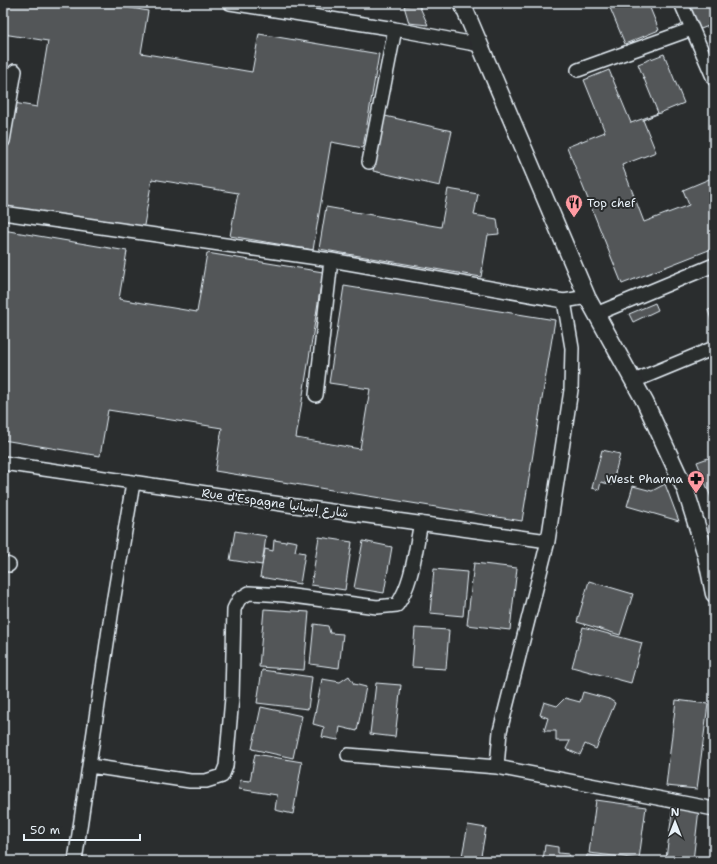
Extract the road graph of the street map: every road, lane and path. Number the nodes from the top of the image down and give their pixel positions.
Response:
1 (230, 3) edge
2 (462, 3) edge
3 (681, 3) edge
4 (395, 29) junction
5 (692, 29) junction
6 (480, 45) junction
7 (578, 70) dead end
8 (15, 71) dead end
9 (714, 79) edge
10 (3, 141) edge
11 (369, 162) dead end
12 (3, 213) edge
13 (331, 260) junction
14 (714, 265) edge
15 (587, 297) junction
16 (564, 301) junction
17 (596, 314) junction
18 (714, 348) edge
19 (634, 382) junction
20 (316, 395) dead end
21 (3, 462) edge
22 (132, 483) junction
23 (421, 524) junction
24 (548, 542) junction
25 (714, 594) edge
26 (348, 755) dead end
27 (90, 766) junction
28 (497, 767) junction
29 (714, 809) edge
30 (75, 861) edge

1 - 4 street
2 - 6 street
3 - 5 street
4 - 6 street
4 - 11 street
5 - 7 street
5 - 9 street
6 - 15 street
8 - 10 street
12 - 13 street
13 - 16 street
13 - 20 street
14 - 17 street
15 - 16 street
15 - 17 street
16 - 24 street
17 - 19 street
18 - 19 street
19 - 25 street
21 - 22 street, Rue d'Espagne شارع إسبانيا
22 - 23 street, Rue d'Espagne شارع إسبانيا
22 - 27 street
23 - 24 street, Rue d'Espagne شارع إسبانيا
23 - 27 street
24 - 28 street
26 - 28 street
27 - 30 street
28 - 29 street

